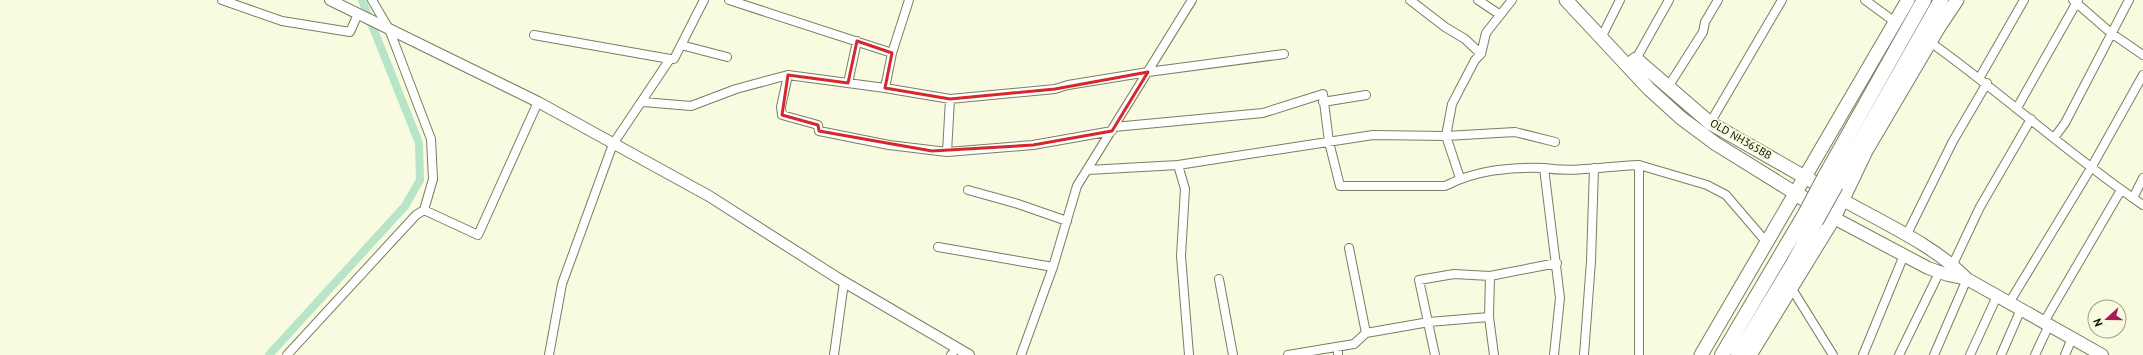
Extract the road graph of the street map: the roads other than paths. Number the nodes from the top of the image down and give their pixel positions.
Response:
1 (222, 0) edge
2 (330, 0) edge
3 (372, 0) edge
4 (704, 0) edge
5 (729, 0) edge
6 (909, 0) edge
7 (1192, 0) edge
8 (1410, 0) edge
9 (1478, 0) edge
10 (1512, 0) edge
11 (1620, 0) edge
12 (1669, 0) edge
13 (1718, 0) edge
14 (1782, 0) edge
15 (1864, 0) edge
16 (1908, 0) edge
17 (1924, 0) edge
18 (1941, 0) edge
19 (1957, 0) edge
20 (2024, 0) edge
21 (2129, 0) edge
22 (2076, 1) edge
23 (1571, 2) edge
24 (358, 14) junction
25 (1499, 14) junction
26 (1895, 22) junction
27 (389, 29) junction
28 (2111, 33) junction
29 (534, 35) dead end
30 (1601, 38) junction
31 (857, 41) junction
32 (1930, 42) junction
33 (681, 45) junction
34 (892, 53) junction
35 (1284, 54) dead end
36 (1481, 54) junction
37 (2143, 55) edge
38 (727, 57) dead end
39 (670, 59) junction
40 (1632, 62) junction
41 (1148, 72) junction
42 (788, 74) junction
43 (2143, 75) edge
44 (1980, 77) junction
45 (848, 83) junction
46 (1987, 83) junction
47 (1668, 87) junction
48 (885, 88) junction
49 (1366, 94) dead end
50 (950, 99) junction
51 (538, 102) junction
52 (643, 102) junction
53 (1323, 102) junction
54 (2017, 108) junction
55 (2031, 119) junction
56 (1710, 123) junction
57 (1113, 129) junction
58 (1446, 136) junction
59 (2054, 138) junction
60 (1329, 142) junction
61 (1556, 142) dead end
62 (613, 144) junction
63 (947, 152) junction
64 (1178, 165) junction
65 (1639, 165) junction
66 (1544, 168) junction
67 (1594, 168) junction
68 (2091, 168) junction
69 (1088, 170) junction
70 (1804, 175) junction
71 (1460, 178) junction
72 (2143, 178) edge
73 (1830, 182) junction
74 (968, 190) dead end
75 (2121, 190) junction
76 (1795, 193) junction
77 (2133, 198) junction
78 (1843, 200) junction
79 (2143, 205) edge
80 (424, 210) junction
81 (1810, 217) junction
82 (1834, 218) junction
83 (1067, 221) junction
84 (1906, 236) junction
85 (1768, 244) junction
86 (938, 247) dead end
87 (1349, 248) dead end
88 (1904, 254) junction
89 (1557, 263) junction
90 (1953, 264) junction
91 (1053, 267) junction
92 (1939, 272) junction
93 (1490, 276) junction
94 (1966, 279) junction
95 (1219, 280) dead end
96 (844, 282) junction
97 (1792, 289) junction
98 (1997, 296) junction
99 (2010, 303) junction
100 (2021, 309) junction
101 (1489, 316) junction
102 (1429, 322) junction
103 (2047, 324) junction
104 (1366, 333) junction
105 (2072, 338) junction
106 (1338, 351) edge
107 (954, 352) edge
108 (287, 355) edge
109 (549, 355) edge
110 (834, 355) edge
111 (970, 355) edge
112 (1021, 355) edge
113 (1189, 355) edge
114 (1233, 355) edge
115 (1288, 355) edge
116 (1435, 355) edge
117 (1494, 355) edge
118 (1554, 355) edge
119 (1584, 355) edge
120 (1639, 355) edge
121 (1701, 355) edge
122 (1722, 355) edge
123 (1738, 355) edge
124 (1750, 355) edge
125 (1833, 355) edge
126 (1863, 355) edge
127 (1899, 355) edge
128 (1934, 355) edge
129 (1970, 355) edge
130 (2000, 355) edge
131 (2035, 355) edge
132 (2065, 355) edge
133 (2100, 355) edge

1 - 24 street
2 - 24 street
3 - 27 street
4 - 33 street
5 - 31 street
6 - 34 street
7 - 41 street
8 - 36 street
9 - 25 street
10 - 25 street
11 - 30 street
12 - 40 street
13 - 47 street
14 - 56 street
15 - 26 street
16 - 26 main road
17 - 73 highway
18 - 73 highway
19 - 32 main road
20 - 44 street
21 - 28 street
22 - 28 street
22 - 54 street
23 - 30 main road, OLD NH365BB
24 - 27 street
25 - 36 street
26 - 70 main road
27 - 51 street
27 - 80 street
28 - 37 street
28 - 59 street
29 - 39 street
30 - 40 main road, OLD NH365BB
31 - 34 street
31 - 45 street
32 - 44 street
32 - 78 main road
33 - 38 street
33 - 39 street
34 - 48 street
35 - 41 street
36 - 58 street
39 - 52 street
40 - 47 main road, OLD NH365BB
40 - 76 main road, OLD NH365BB
41 - 50 street
41 - 57 street
42 - 45 street
42 - 52 street
42 - 63 street
43 - 68 street
44 - 46 street
45 - 48 street
46 - 54 street
46 - 84 street
47 - 56 main road, OLD NH365BB
48 - 50 street
49 - 53 street
50 - 63 street
51 - 62 street
51 - 80 street
52 - 62 street
53 - 57 street
53 - 60 street
54 - 55 street
55 - 59 street
55 - 90 street
56 - 70 main road, OLD NH365BB
57 - 63 street
57 - 69 street
58 - 60 street
58 - 61 street
58 - 71 street
59 - 68 street
60 - 64 street
60 - 71 street
62 - 96 street
62 - 109 street
64 - 69 street
64 - 113 street
65 - 67 street
65 - 85 street
65 - 120 street
66 - 67 street
66 - 71 street
66 - 89 street
67 - 119 street
68 - 75 street
68 - 99 street
69 - 83 street
70 - 76 main road
70 - 78 main road, OLD NH365BB
72 - 77 street
73 - 81 highway, bridge
74 - 83 street
75 - 77 street
75 - 103 street
76 - 82 highway
76 - 85 main road
77 - 79 street
78 - 82 main road
78 - 84 main road
80 - 108 street
81 - 122 highway
81 - 123 highway
82 - 88 main road
82 - 97 main road
83 - 91 street
84 - 90 main road
85 - 121 main road
86 - 91 street
87 - 104 street
88 - 92 main road
88 - 126 street
89 - 93 street
89 - 118 street
90 - 94 main road
91 - 112 street
92 - 94 main road
92 - 127 street
93 - 101 street
93 - 102 street
94 - 98 main road
94 - 128 street
95 - 114 street
96 - 107 street
96 - 110 street
97 - 124 main road
97 - 125 street
98 - 99 main road
98 - 129 street
99 - 100 main road
100 - 103 main road
100 - 130 street
101 - 102 street
101 - 117 street
102 - 104 street
102 - 116 street
103 - 105 main road
103 - 131 street
104 - 106 street
105 - 132 street
105 - 133 main road
106 - 115 street
107 - 111 street

